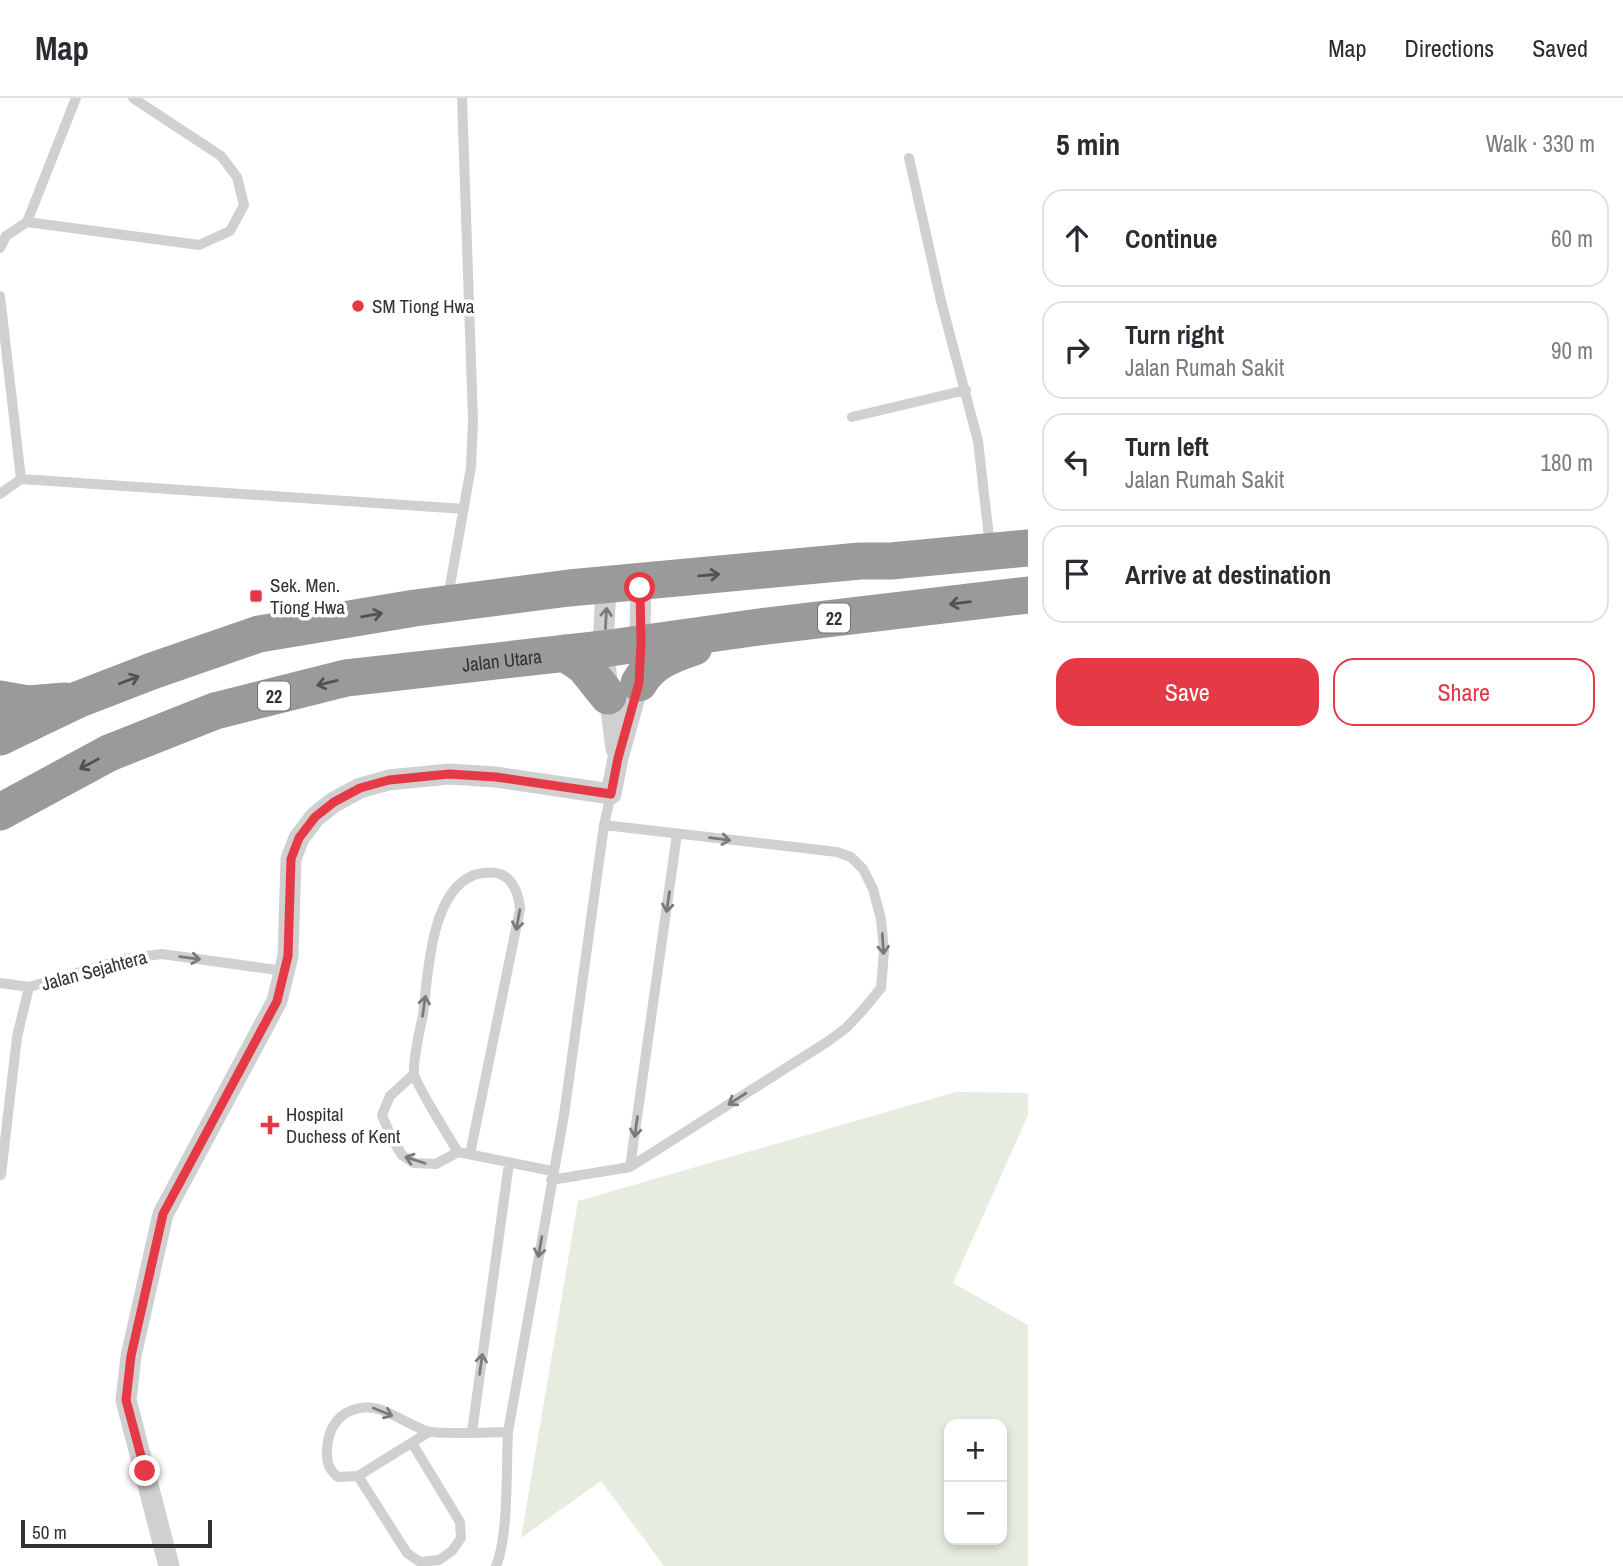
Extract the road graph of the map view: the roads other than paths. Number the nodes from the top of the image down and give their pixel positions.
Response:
1 (76, 98) edge
2 (133, 98) edge
3 (462, 98) edge
4 (909, 158) dead end
5 (27, 222) junction
6 (0, 248) edge
7 (0, 296) edge
8 (966, 390) junction
9 (852, 417) dead end
10 (21, 480) junction
11 (0, 494) edge
12 (464, 509) junction
13 (1028, 548) edge
14 (990, 552) junction
15 (624, 584) junction
16 (1028, 595) edge
17 (447, 603) junction
18 (759, 627) junction
19 (641, 644) junction
20 (603, 649) junction
21 (565, 653) junction
22 (623, 689) junction
23 (0, 699) edge
24 (77, 700) junction
25 (0, 737) edge
26 (618, 758) junction
27 (611, 794) junction
28 (0, 812) edge
29 (604, 825) junction
30 (677, 834) junction
31 (284, 971) junction
32 (0, 983) edge
33 (29, 987) junction
34 (414, 1074) junction
35 (458, 1152) junction
36 (470, 1154) junction
37 (509, 1163) junction
38 (630, 1167) junction
39 (1, 1175) edge
40 (552, 1176) junction
41 (429, 1432) junction
42 (472, 1432) junction
43 (508, 1432) junction
44 (412, 1443) junction
45 (358, 1476) junction
46 (169, 1566) edge
47 (496, 1566) edge

1 - 5 lane
2 - 5 lane
3 - 12 lane
4 - 8 lane
5 - 6 lane
7 - 10 lane
8 - 9 lane
8 - 14 lane
10 - 11 lane
10 - 12 lane
12 - 17 lane
13 - 14 highway
15 -> 14 highway
15 - 17 highway
15 - 19 street
20 -> 15 street
16 -> 18 highway, Jalan Utara / 22
24 -> 17 highway
18 - 19 highway, Jalan Utara / 22
18 - 22 highway
19 - 20 highway, Jalan Utara / 22
19 - 22 street
20 - 21 highway, Jalan Utara / 22
20 - 22 street
21 - 22 highway
21 -> 28 highway, Jalan Utara / 22
22 - 26 street
22 - 26 street
23 - 24 highway
24 - 25 highway
26 - 27 street
27 - 29 lane
27 - 31 street
29 - 30 lane
29 - 40 lane
30 -> 38 lane
30 -> 38 lane
33 -> 31 lane, Jalan Sejahtera
31 - 46 street
32 - 33 lane
33 - 39 lane
34 - 35 lane
35 -> 34 lane
34 -> 36 lane
35 - 36 lane
36 - 37 lane
37 - 40 lane
42 -> 37 lane
38 - 40 lane
40 -> 43 lane
41 - 42 lane
41 - 44 lane
45 -> 41 lane
42 - 43 lane
43 - 47 lane
44 - 45 lane
44 - 45 lane

